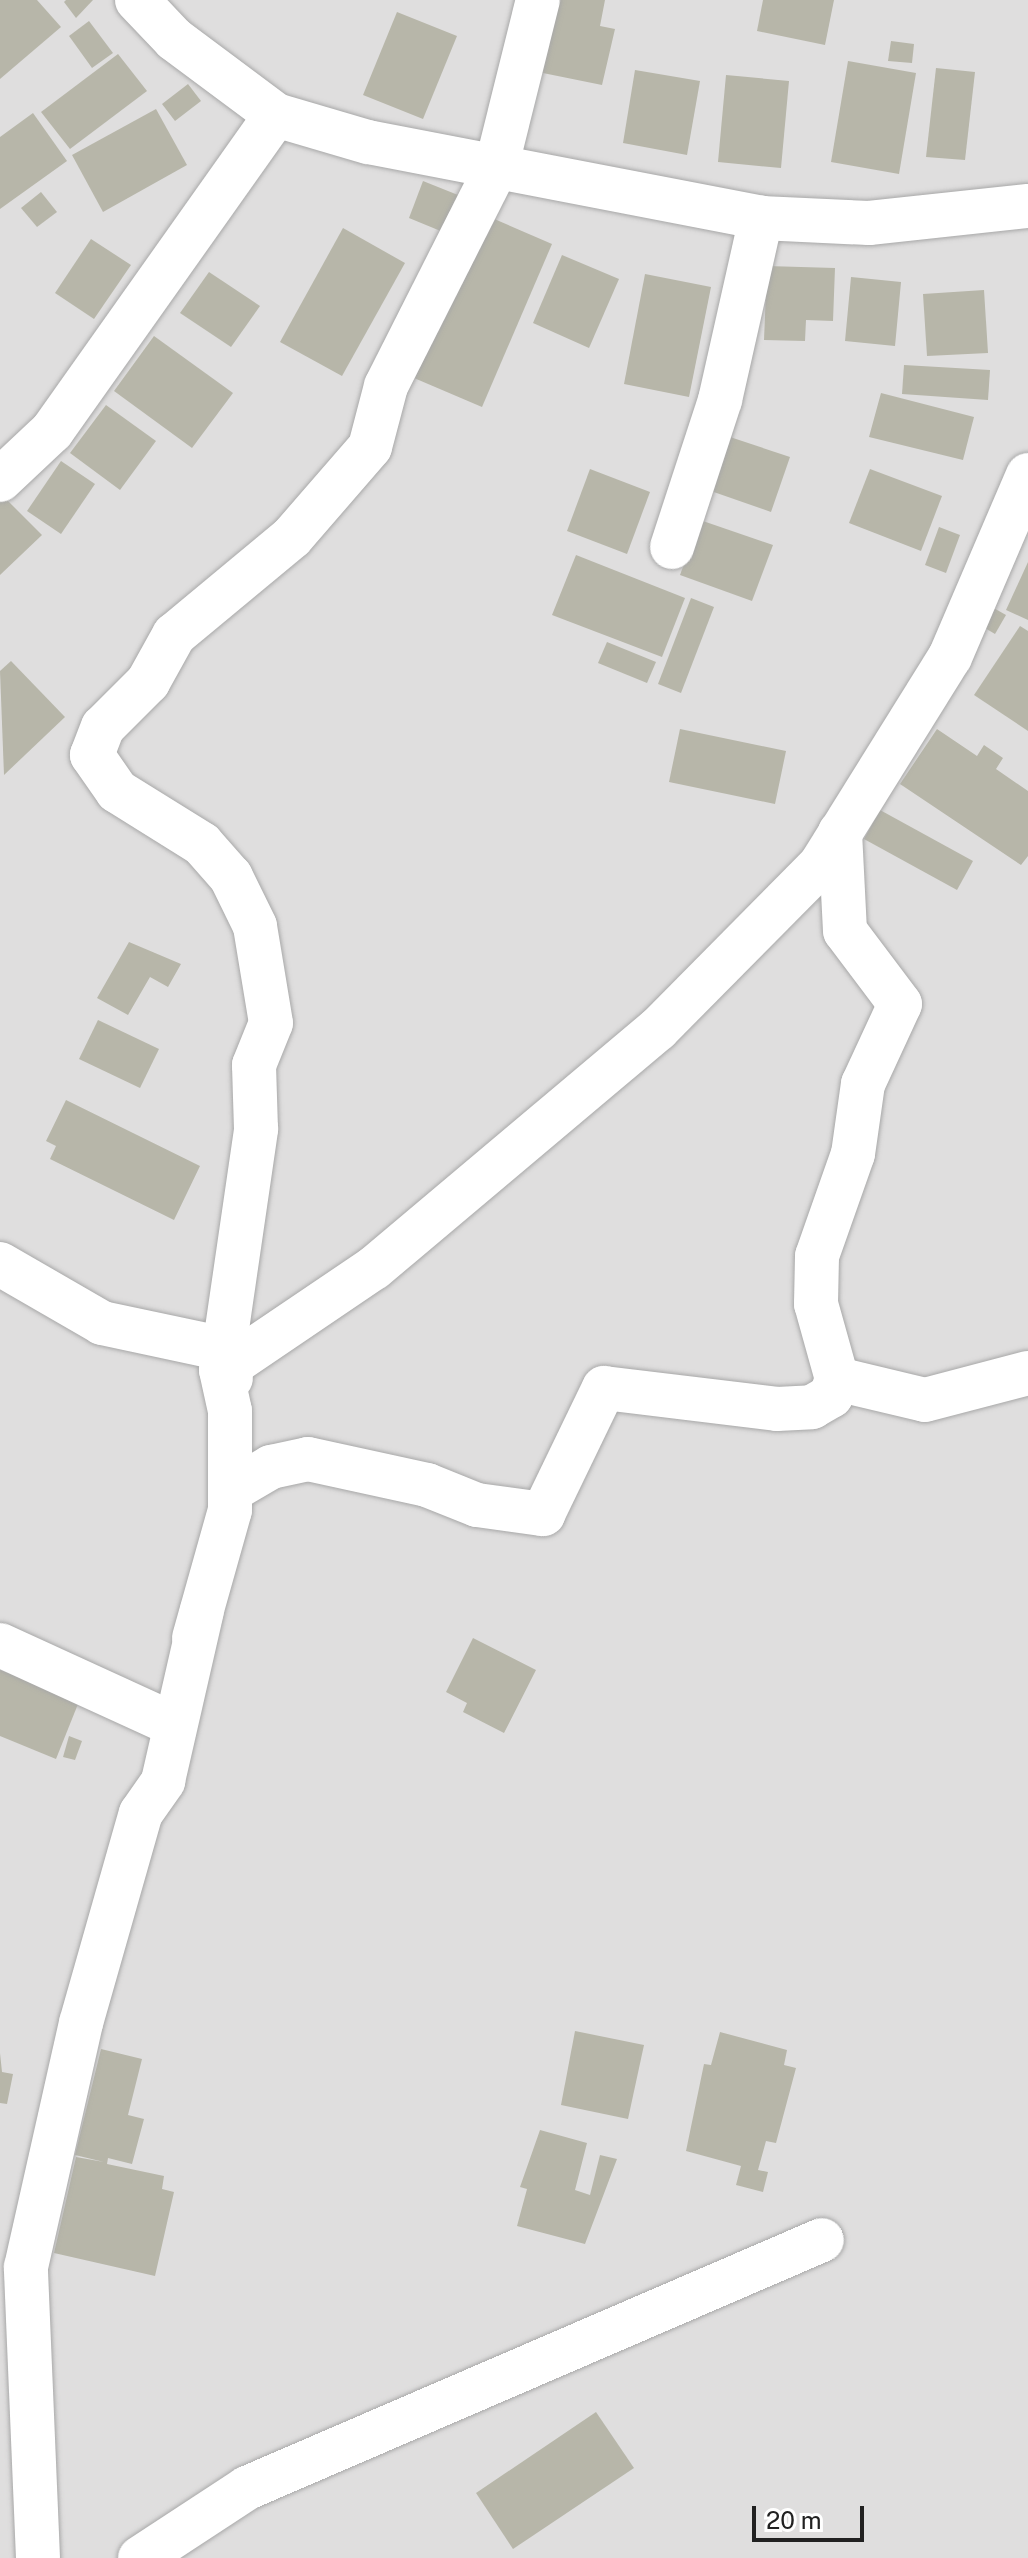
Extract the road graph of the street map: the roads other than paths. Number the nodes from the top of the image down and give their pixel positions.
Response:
1 (137, 0) edge
2 (538, 0) edge
3 (276, 115) junction
4 (496, 168) junction
5 (1028, 206) edge
6 (761, 218) junction
7 (1028, 475) edge
8 (0, 480) edge
9 (672, 547) dead end
10 (840, 832) junction
11 (0, 1264) edge
12 (229, 1366) junction
13 (1028, 1373) edge
14 (837, 1379) junction
15 (230, 1491) junction
16 (194, 1638) dead end
17 (0, 1645) edge
18 (175, 1725) junction
19 (822, 2240) dead end
20 (38, 2558) edge
21 (140, 2558) edge

1 - 3 street
2 - 4 street
3 - 4 street
3 - 8 street
4 - 6 street
4 - 15 street
5 - 6 street
6 - 9 street
7 - 10 street
10 - 12 street
10 - 14 street
11 - 12 street
12 - 15 street
13 - 14 street
14 - 15 street
15 - 16 street
15 - 18 street
17 - 18 street
18 - 20 street
19 - 21 street

